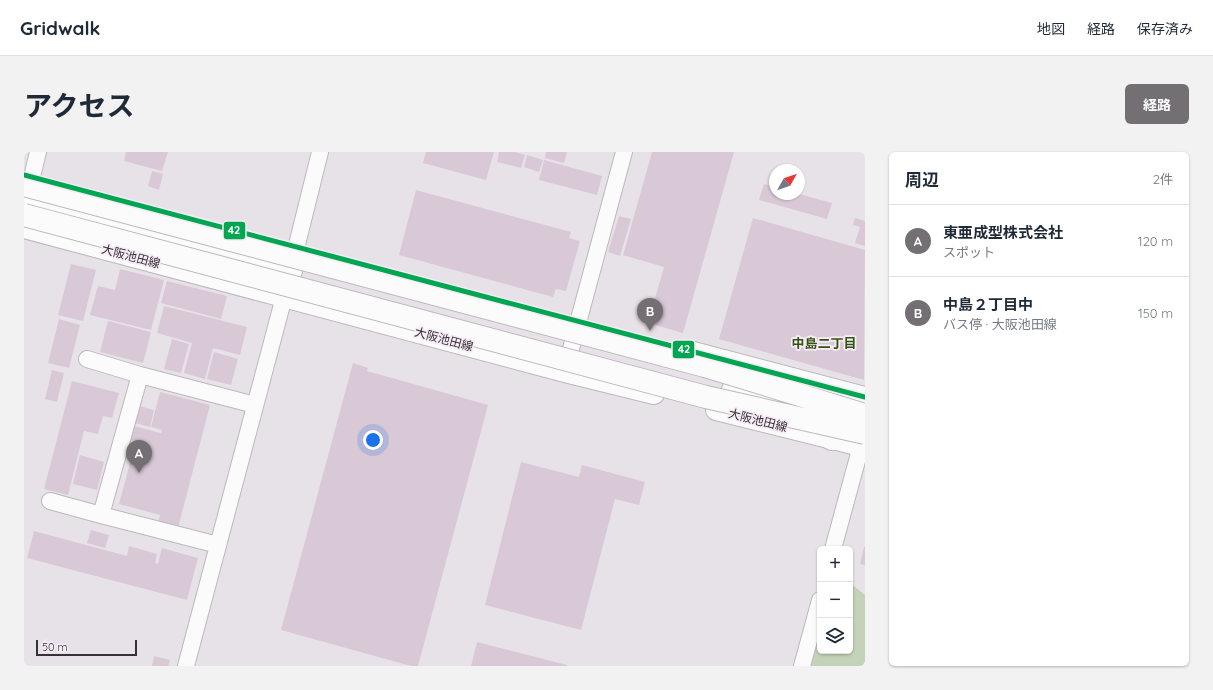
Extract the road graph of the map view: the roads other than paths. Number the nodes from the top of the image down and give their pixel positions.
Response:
1 (38, 152) edge
2 (320, 152) edge
3 (624, 152) edge
4 (26, 179) edge
5 (24, 199) edge
6 (24, 215) edge
7 (24, 228) edge
8 (174, 246) junction
9 (296, 246) junction
10 (291, 271) junction
11 (284, 297) junction
12 (578, 322) junction
13 (87, 359) dead end
14 (565, 372) junction
15 (140, 375) junction
16 (865, 397) edge
17 (255, 405) junction
18 (865, 415) edge
19 (832, 439) junction
20 (864, 442) edge
21 (50, 501) dead end
22 (101, 515) junction
23 (218, 545) junction
24 (834, 546) edge
25 (817, 611) edge
26 (186, 666) edge
27 (802, 666) edge

1 - 4 street
2 - 9 street
3 - 12 street
4 - 9 main road
4 - 18 highway, bridge
5 - 8 highway
6 - 8 highway, bridge
7 - 11 main road, 大阪池田線
8 - 10 highway
8 - 19 highway, bridge
8 - 20 highway, bridge
9 - 10 street
9 - 12 main road
10 - 11 street
11 - 14 main road, 大阪池田線
11 - 17 street
12 - 14 street
12 - 16 main road
13 - 15 street
14 - 19 main road, 大阪池田線
15 - 17 street
15 - 22 street
17 - 23 street
19 - 20 main road, 大阪池田線
20 - 24 street
21 - 22 street
22 - 23 street
23 - 26 street
25 - 27 street

